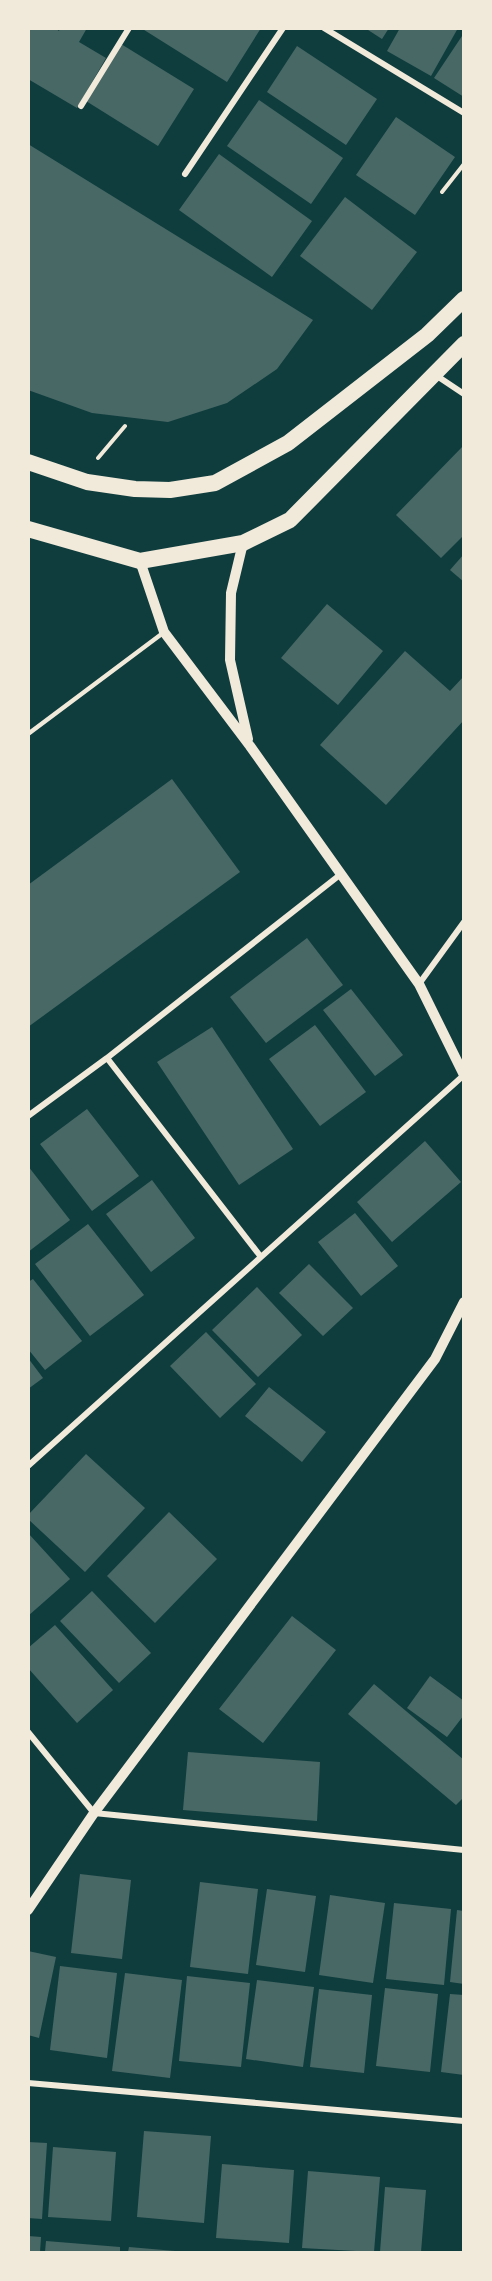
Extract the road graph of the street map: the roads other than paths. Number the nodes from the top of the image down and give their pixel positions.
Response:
1 (129, 28) edge
2 (283, 28) edge
3 (324, 28) edge
4 (81, 106) dead end
5 (464, 113) edge
6 (185, 174) dead end
7 (464, 299) edge
8 (464, 344) edge
9 (434, 374) junction
10 (464, 394) edge
11 (28, 462) edge
12 (28, 529) edge
13 (243, 543) junction
14 (140, 561) junction
15 (164, 632) junction
16 (28, 734) edge
17 (249, 746) junction
18 (341, 874) junction
19 (464, 922) edge
20 (419, 984) junction
21 (107, 1058) junction
22 (463, 1075) edge
23 (28, 1116) edge
24 (261, 1257) junction
25 (464, 1302) edge
26 (28, 1466) edge
27 (28, 1732) edge
28 (94, 1813) junction
29 (464, 1850) edge
30 (28, 1910) edge
31 (28, 2083) edge
32 (464, 2121) edge

1 - 4 street
2 - 6 street
3 - 5 street
7 - 11 highway
8 - 9 highway
9 - 10 street
9 - 13 highway
12 - 14 highway
13 - 14 highway
13 - 17 street
14 - 15 street
15 - 16 lane
15 - 17 street
17 - 18 street
18 - 20 street
18 - 21 street
19 - 20 street
20 - 22 street
21 - 23 street
21 - 24 street
22 - 24 street
24 - 26 street
25 - 28 street
27 - 28 street
28 - 29 street
28 - 30 street
31 - 32 street

